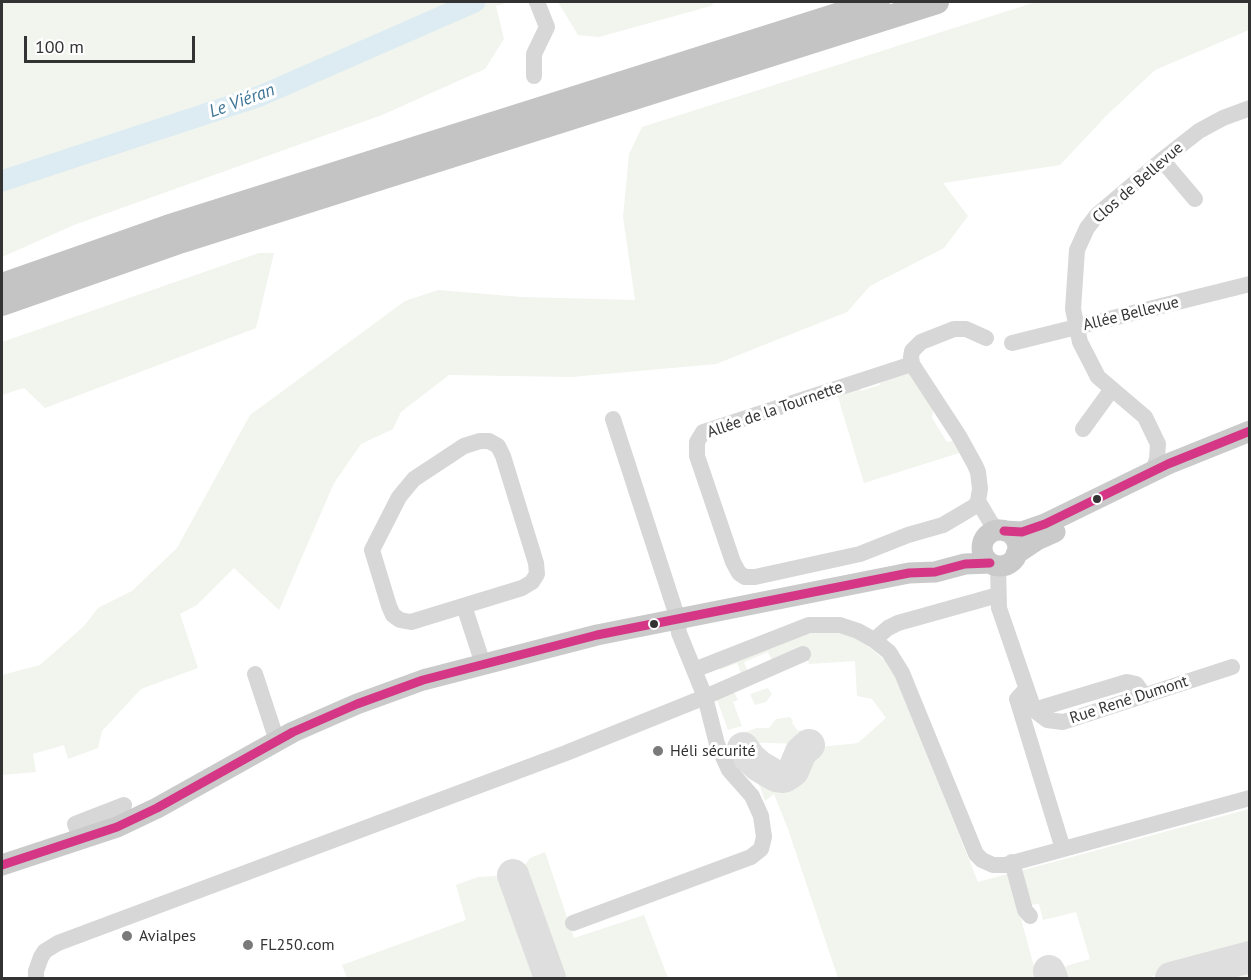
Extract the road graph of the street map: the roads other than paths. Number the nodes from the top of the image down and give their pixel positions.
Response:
1 (537, 2) edge
2 (878, 2) edge
3 (937, 2) edge
4 (533, 71) dead end
5 (1250, 108) edge
6 (1162, 160) junction
7 (1195, 199) dead end
8 (1250, 284) edge
9 (2, 285) edge
10 (2, 304) edge
11 (1076, 328) junction
12 (986, 338) dead end
13 (1012, 343) dead end
14 (912, 364) junction
15 (1112, 389) junction
16 (613, 419) dead end
17 (1083, 429) dead end
18 (1250, 431) edge
19 (1250, 442) edge
20 (1159, 472) junction
21 (974, 505) junction
22 (993, 535) junction
23 (1016, 554) junction
24 (994, 564) junction
25 (909, 573) junction
26 (998, 595) junction
27 (464, 606) junction
28 (677, 619) junction
29 (874, 640) junction
30 (803, 654) dead end
31 (483, 664) junction
32 (1232, 667) dead end
33 (694, 670) junction
34 (255, 674) dead end
35 (1026, 689) junction
36 (705, 698) junction
37 (277, 741) junction
38 (1250, 798) edge
39 (124, 805) dead end
40 (81, 840) junction
41 (1063, 849) junction
42 (1012, 862) junction
43 (2, 865) edge
44 (1030, 916) dead end
45 (573, 924) dead end
46 (36, 978) edge

1 - 4 street
2 - 9 highway
3 - 10 highway
5 - 6 street, Clos de Bellevue
6 - 7 street
6 - 11 street, Clos de Bellevue
8 - 11 street, Allée Bellevue
11 - 13 street, Allée Bellevue
11 - 15 street, Clos de Bellevue
12 - 14 street
14 - 21 street
14 - 21 street, Allée de la Tournette
15 - 17 street
15 - 20 street, Clos de Bellevue
16 - 28 street
18 - 20 main road
19 - 20 main road
20 - 22 main road
20 - 23 main road
21 - 22 street
22 - 23 main road
22 - 24 main road
22 - 25 main road
23 - 24 main road
24 - 25 main road
24 - 26 street, Rue René Dumont
25 - 28 main road
26 - 29 street
26 - 35 street, Rue René Dumont
27 - 27 street
27 - 31 street
28 - 31 main road
28 - 33 street
29 - 33 street
29 - 42 street
30 - 36 street
31 - 37 main road
32 - 35 street, Rue René Dumont
33 - 36 street
34 - 37 street
35 - 41 street
36 - 45 street
36 - 46 street
37 - 40 main road
38 - 41 street
39 - 40 street
40 - 43 main road
41 - 42 street
42 - 44 street

